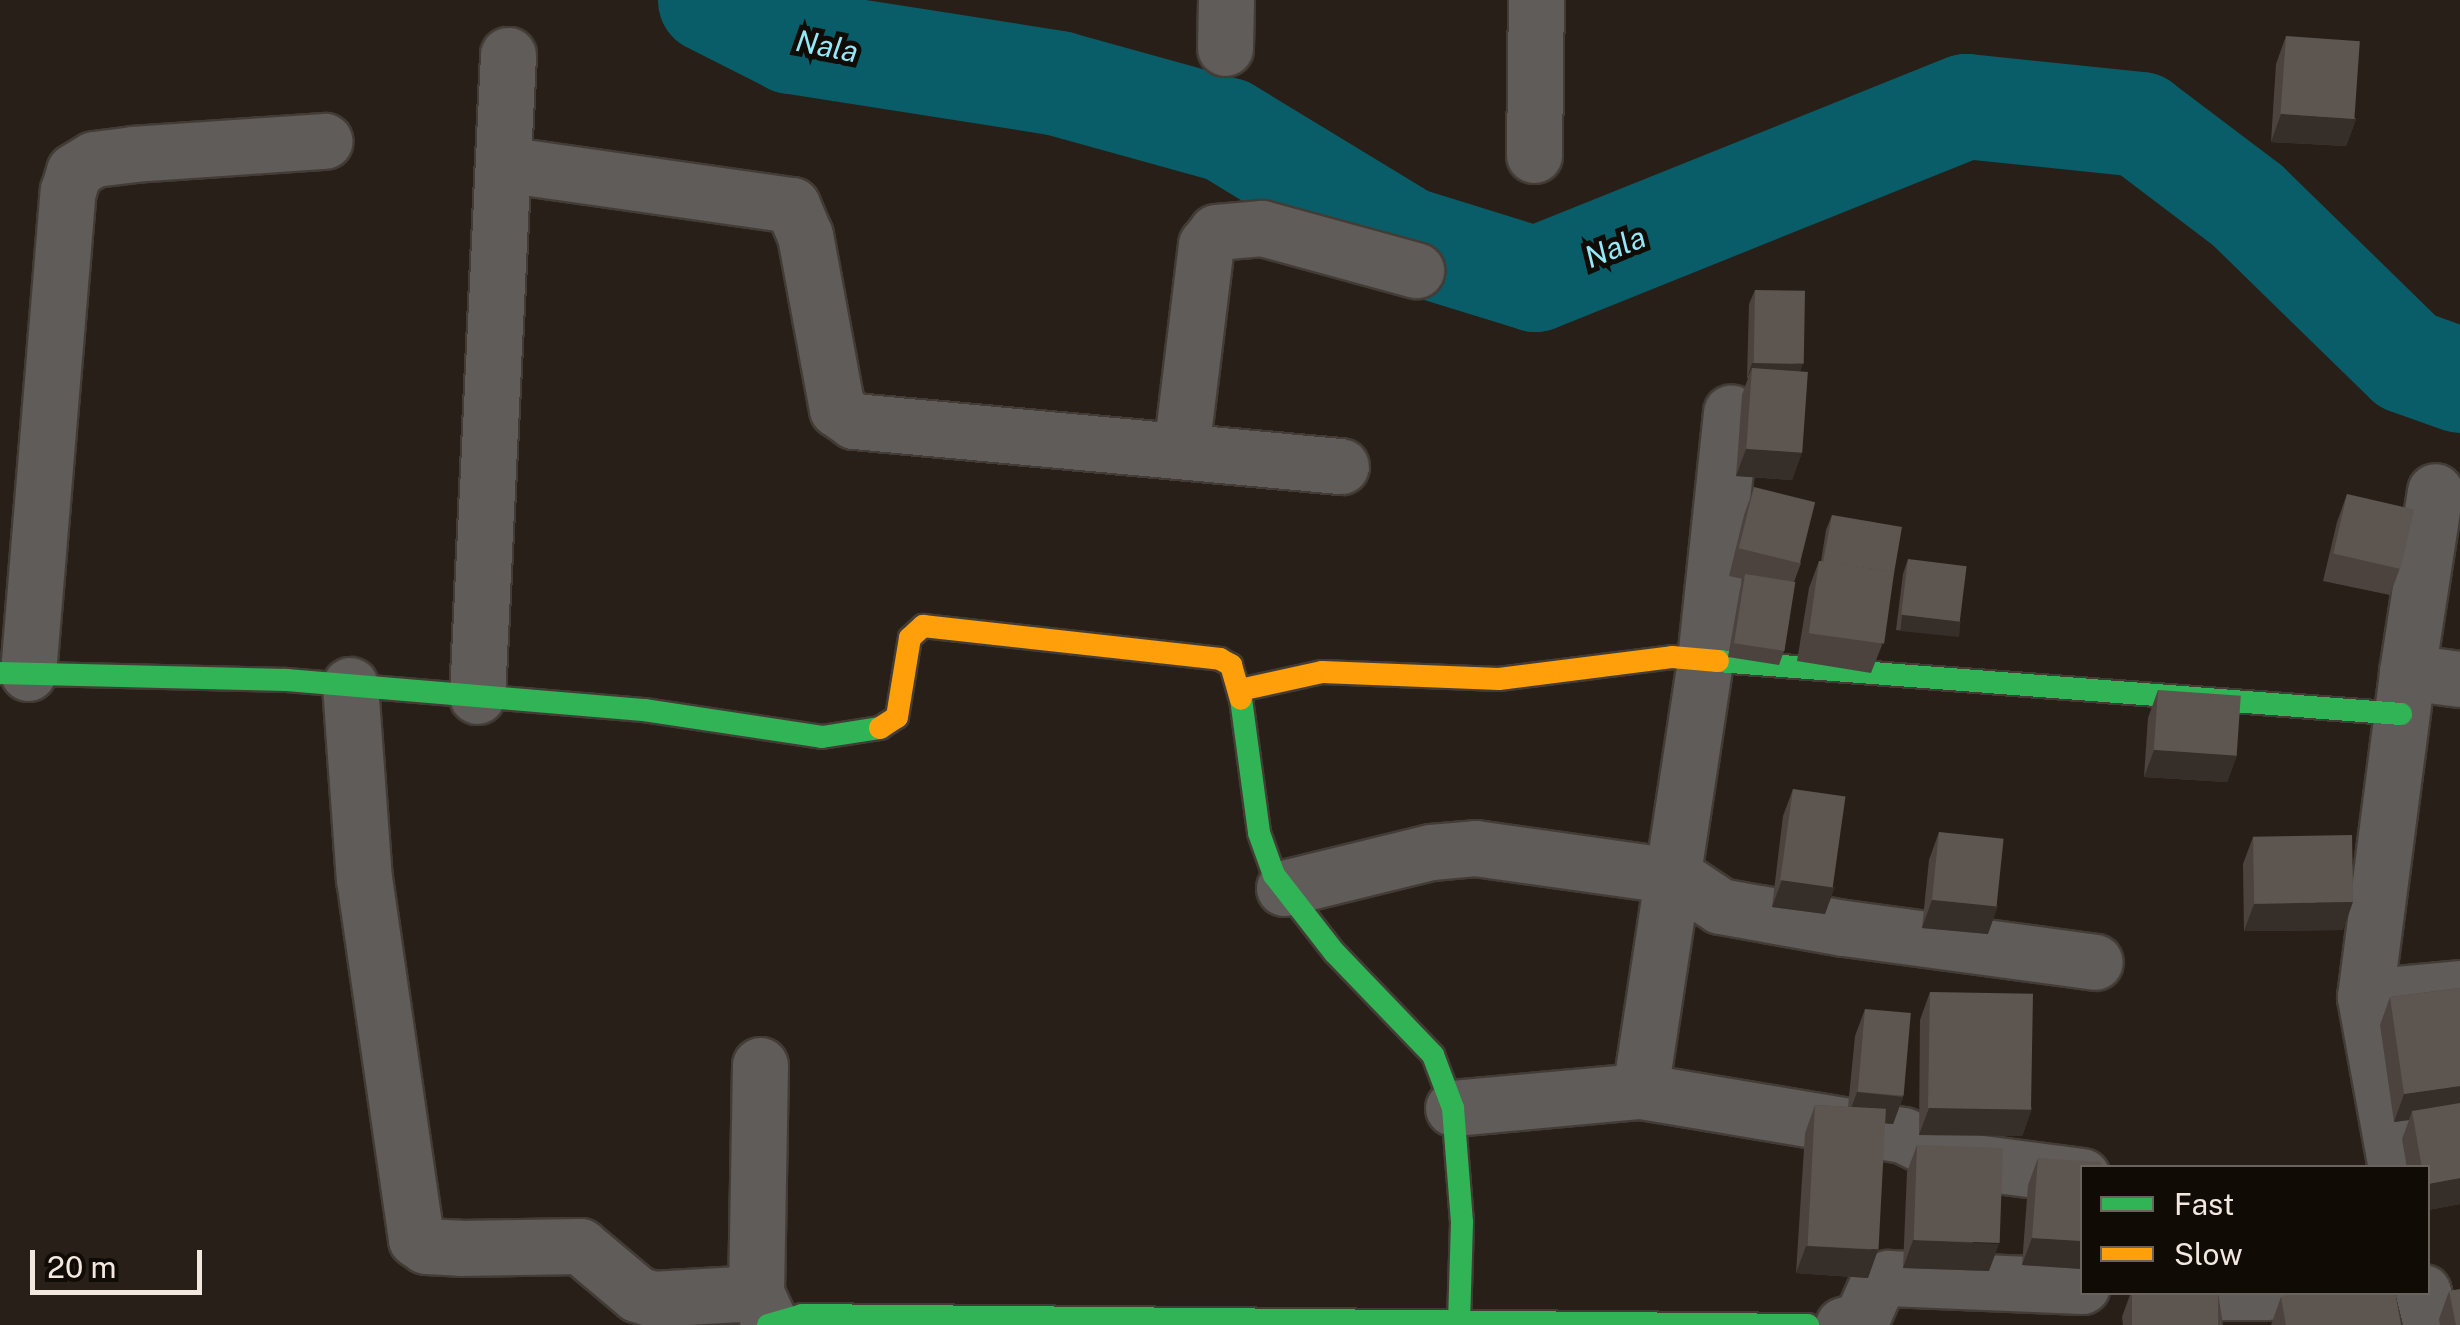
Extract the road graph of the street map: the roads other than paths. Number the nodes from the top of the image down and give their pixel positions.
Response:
1 (1536, 0) edge
2 (508, 55) dead end
3 (325, 141) dead end
4 (1534, 154) dead end
5 (503, 164) junction
6 (1416, 270) dead end
7 (1731, 412) dead end
8 (1181, 451) junction
9 (1341, 466) dead end
10 (2436, 492) dead end
11 (1705, 660) junction
12 (14, 673) edge
13 (2460, 679) edge
14 (350, 686) junction
15 (1240, 690) junction
16 (2404, 693) junction
17 (477, 696) junction
18 (1676, 876) junction
19 (1284, 888) junction
20 (2095, 962) dead end
21 (2460, 988) edge
22 (2365, 997) junction
23 (760, 1065) dead end
24 (1640, 1091) junction
25 (1453, 1108) junction
26 (2395, 1165) edge
27 (2080, 1176) edge
28 (2080, 1286) edge
29 (2425, 1295) edge
30 (765, 1314) edge
31 (1459, 1324) edge
32 (1808, 1325) edge
33 (1843, 1325) edge
34 (2431, 1325) edge

1 - 4 street
2 - 5 street
3 - 12 street
5 - 8 street
5 - 17 street
6 - 8 street
7 - 11 street
8 - 9 street
10 - 16 street
11 - 15 street
11 - 16 street
11 - 18 street
12 - 14 street
13 - 16 street
14 - 17 street
14 - 30 street
15 - 17 street
15 - 19 street
16 - 22 street
18 - 19 street
18 - 20 street
18 - 24 street
19 - 25 street
21 - 22 street
22 - 26 street
23 - 30 street
24 - 25 street
24 - 27 street
25 - 31 street
28 - 33 street
29 - 34 street
30 - 31 street
31 - 32 street

